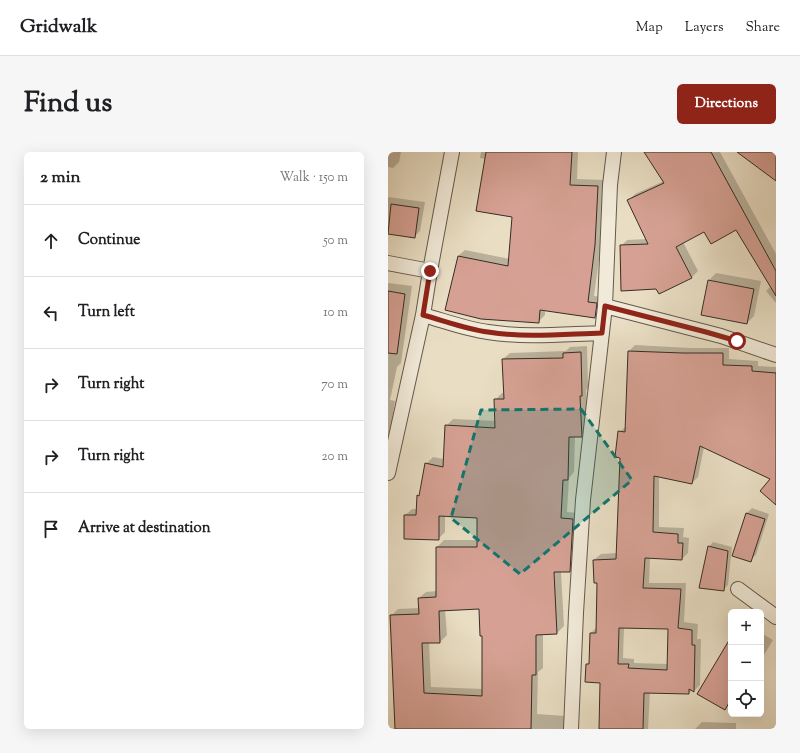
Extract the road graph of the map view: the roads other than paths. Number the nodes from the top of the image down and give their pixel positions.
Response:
1 (452, 152) edge
2 (614, 152) edge
3 (388, 263) edge
4 (430, 271) junction
5 (605, 306) junction
6 (423, 315) junction
7 (602, 333) junction
8 (776, 356) edge
9 (388, 473) edge
10 (738, 589) dead end
11 (776, 616) edge
12 (571, 729) edge

1 - 4 street
2 - 5 street
3 - 4 street
4 - 6 street
5 - 7 street
5 - 8 street
6 - 7 street
6 - 9 street
7 - 12 street
10 - 11 street

